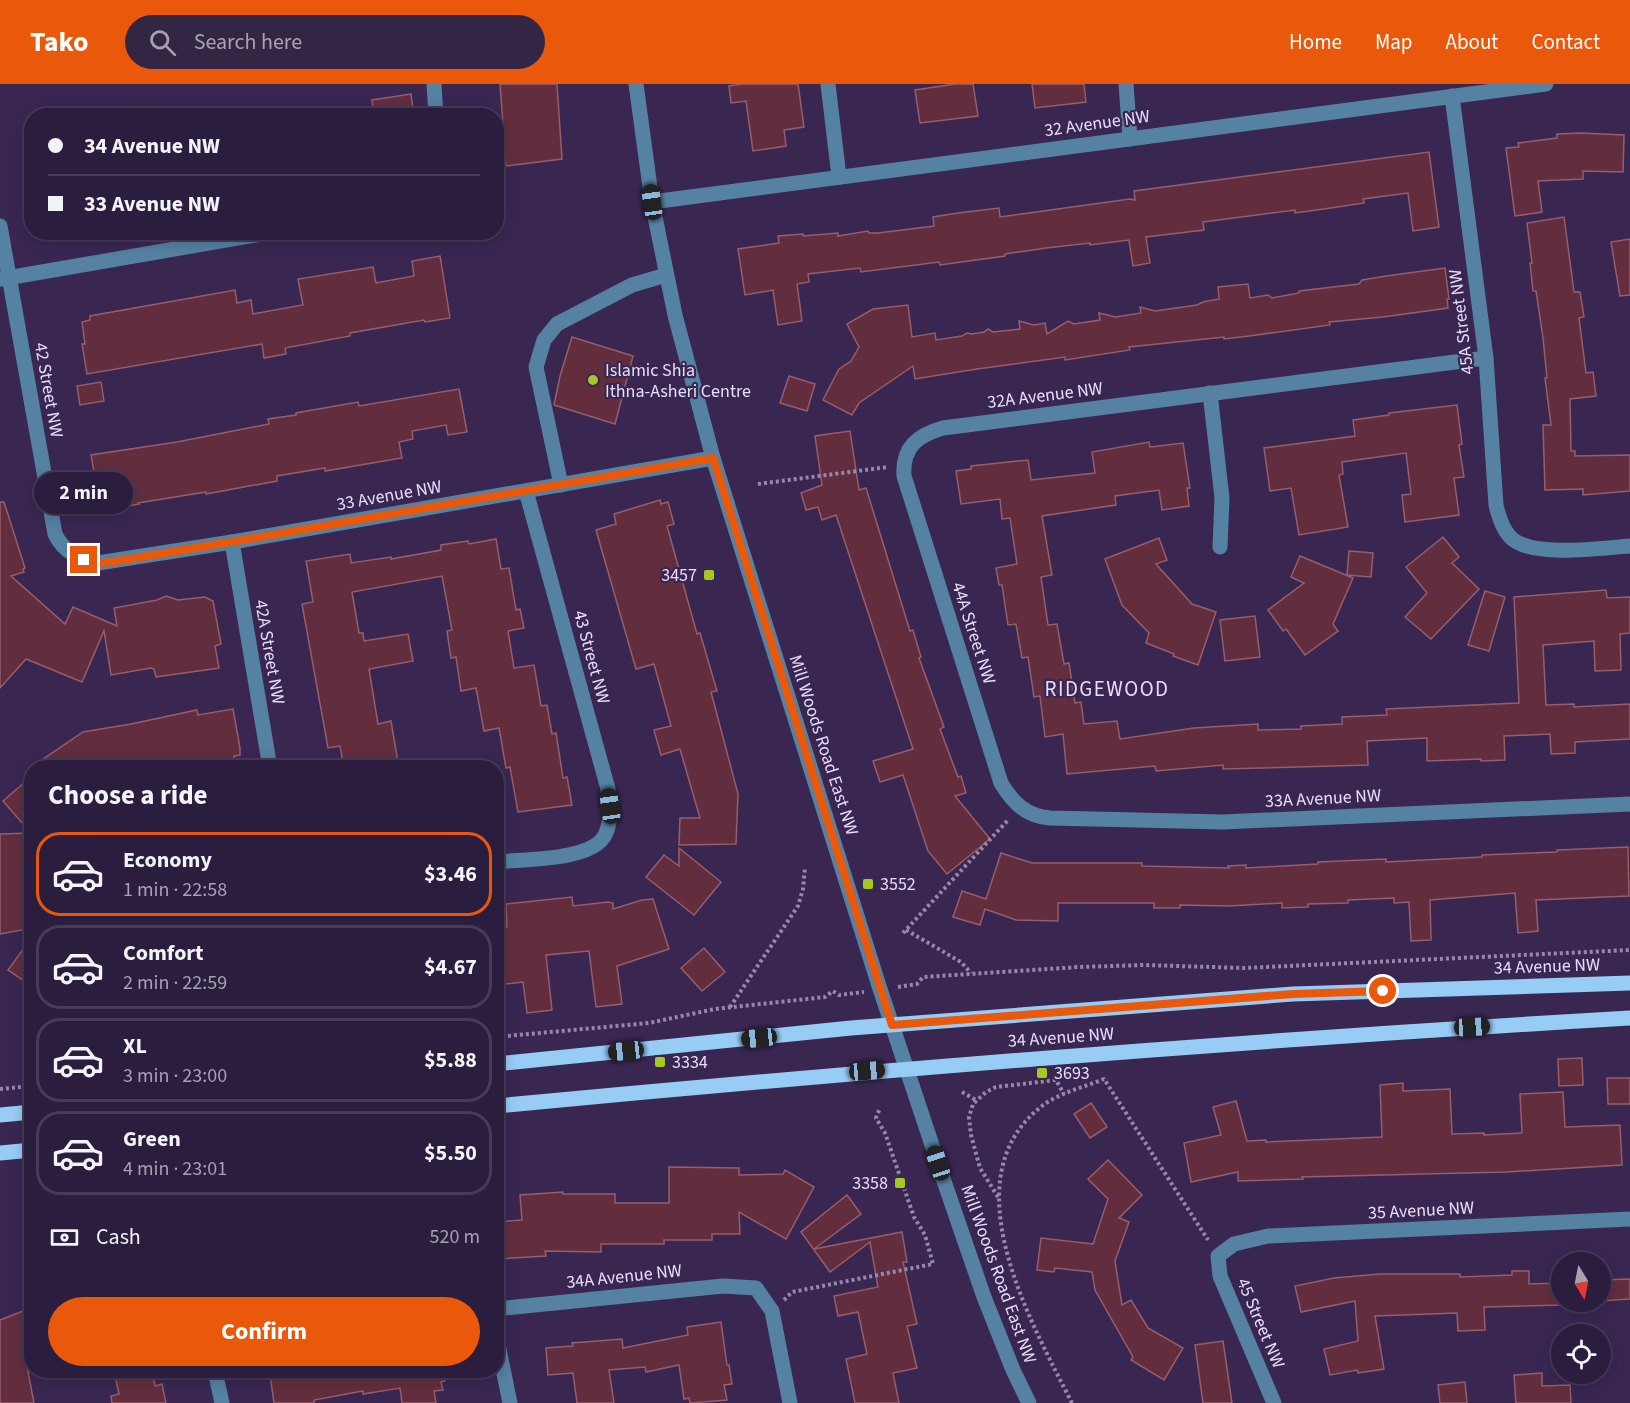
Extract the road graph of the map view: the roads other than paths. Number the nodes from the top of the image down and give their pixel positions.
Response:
1 (434, 84) edge
2 (636, 84) edge
3 (828, 84) edge
4 (1126, 84) edge
5 (1546, 84) edge
6 (1452, 96) junction
7 (436, 108) edge
8 (1130, 139) junction
9 (839, 177) junction
10 (652, 202) junction
11 (0, 226) edge
12 (226, 240) edge
13 (666, 275) junction
14 (4, 278) edge
15 (1486, 358) junction
16 (1210, 393) junction
17 (713, 458) junction
18 (903, 465) joint
19 (561, 485) junction
20 (526, 491) junction
21 (232, 542) junction
22 (1630, 546) edge
23 (1220, 547) dead end
24 (73, 555) joint
25 (269, 760) edge
26 (1630, 804) edge
27 (1020, 807) joint
28 (504, 861) edge
29 (1630, 983) edge
30 (1630, 1018) edge
31 (892, 1025) junction
32 (504, 1063) edge
33 (907, 1068) junction
34 (504, 1105) edge
35 (24, 1113) edge
36 (0, 1115) edge
37 (24, 1151) edge
38 (0, 1153) edge
39 (1630, 1219) edge
40 (1218, 1256) joint
41 (504, 1308) edge
42 (504, 1374) edge
43 (217, 1378) edge
44 (222, 1403) edge
45 (510, 1403) edge
46 (790, 1403) edge
47 (1029, 1403) edge
48 (1274, 1403) edge

1 - 7 street
2 - 10 street, Mill Woods Road East NW
3 - 9 street
4 - 8 street
5 - 6 street, 32 Avenue NW
6 - 8 street, 32 Avenue NW
6 - 15 street, 45A Street NW
8 - 9 street, 32 Avenue NW
9 - 10 street, 32 Avenue NW
10 - 13 street, Mill Woods Road East NW
11 - 14 street, 42 Street NW
12 - 14 street
13 - 17 street, Mill Woods Road East NW
13 - 19 street
14 - 24 street, 42 Street NW
15 - 16 street, 32A Avenue NW
15 - 22 street, 45A Street NW
16 - 18 street, 32A Avenue NW
16 - 23 street
17 - 19 street, 33 Avenue NW
17 - 31 street, Mill Woods Road East NW
18 - 27 street, 44A Street NW
19 - 20 street, 33 Avenue NW
20 - 21 street, 33 Avenue NW
20 - 28 street, 43 Street NW
21 - 24 street, 33 Avenue NW
21 - 25 street, 42A Street NW
26 - 27 street, 33A Avenue NW
29 - 31 main road, 34 Avenue NW
30 - 33 main road, 34 Avenue NW
31 - 32 main road, 34 Avenue NW
31 - 33 street, Mill Woods Road East NW
33 - 34 main road, 34 Avenue NW
33 - 47 street, Mill Woods Road East NW
35 - 36 main road
37 - 38 main road
39 - 40 street, 35 Avenue NW
40 - 48 street, 45 Street NW
41 - 46 street, 34A Avenue NW
42 - 45 street
43 - 44 street

